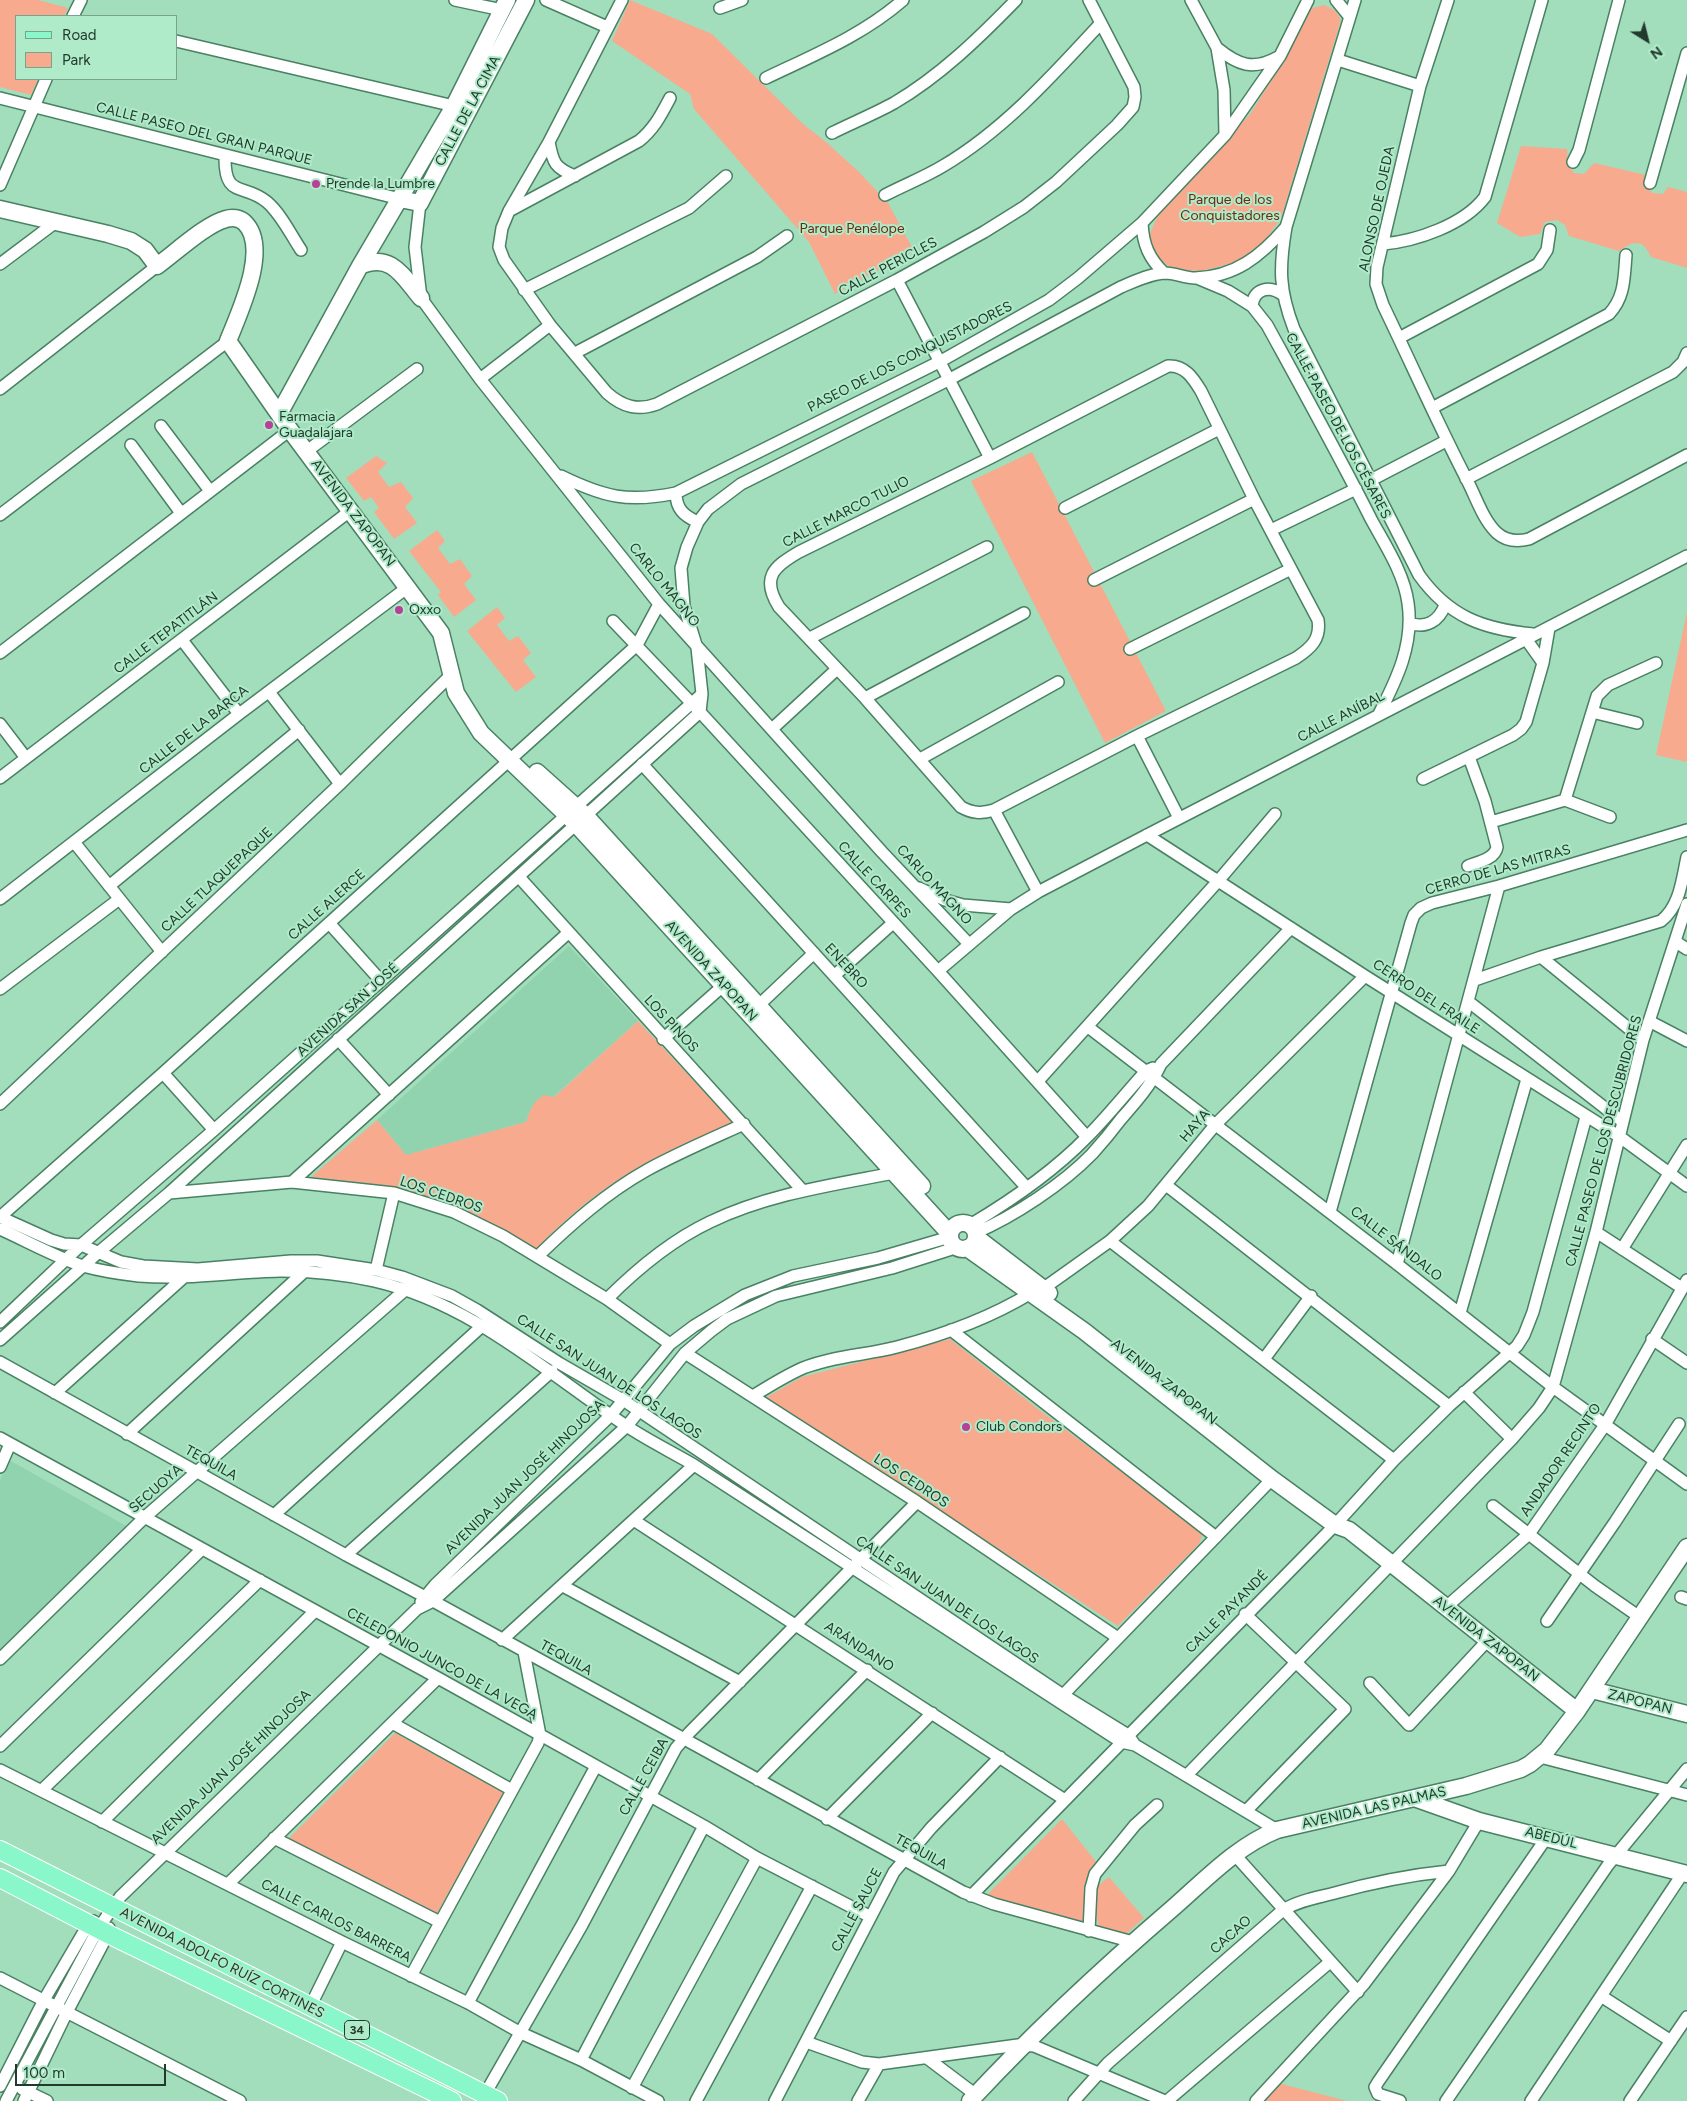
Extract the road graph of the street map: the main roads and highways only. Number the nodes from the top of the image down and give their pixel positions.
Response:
1 (0, 1850) edge
2 (0, 1878) edge
3 (492, 2098) edge
4 (452, 2101) edge

1 - 3 main road, AVENIDA ADOLFO RUÍZ CORTINES / 34
2 - 4 main road, AVENIDA ADOLFO RUÍZ CORTINES / 34

